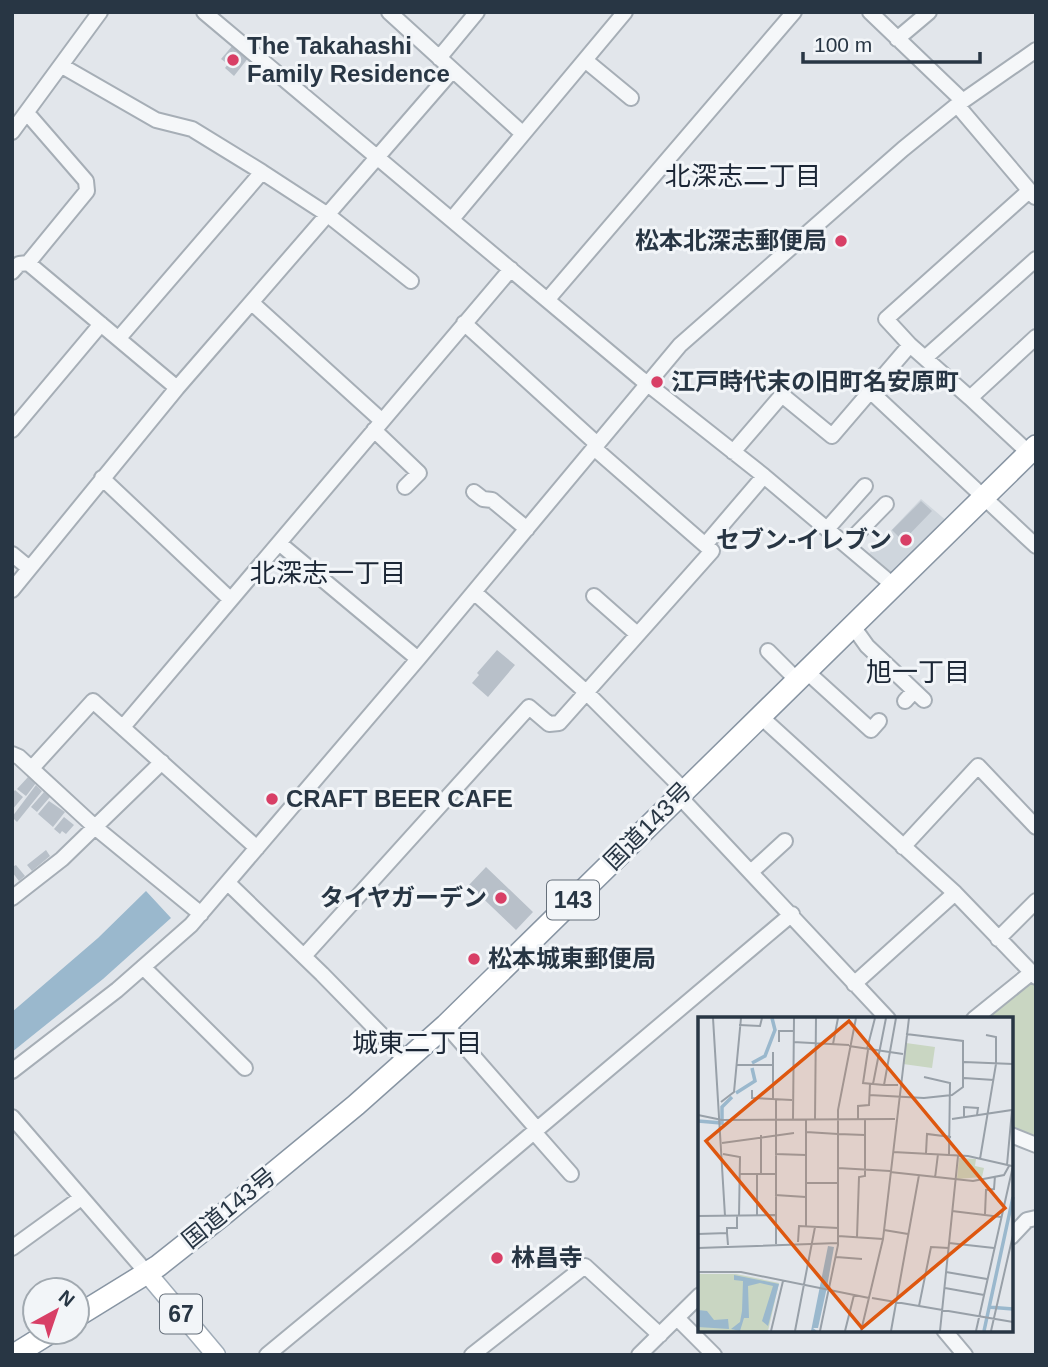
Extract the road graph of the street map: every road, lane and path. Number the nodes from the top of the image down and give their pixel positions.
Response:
1 (100, 12) edge
2 (204, 12) edge
3 (388, 12) edge
4 (477, 12) edge
5 (625, 12) edge
6 (794, 12) edge
7 (870, 12) edge
8 (929, 12) edge
9 (897, 39) junction
10 (1036, 50) edge
11 (439, 58) junction
12 (585, 60) junction
13 (61, 66) junction
14 (453, 71) junction
15 (631, 98) dead end
16 (960, 103) junction
17 (27, 113) junction
18 (12, 132) edge
19 (522, 133) junction
20 (378, 157) junction
21 (262, 172) junction
22 (1036, 176) edge
23 (1029, 191) edge
24 (328, 215) junction
25 (452, 219) junction
26 (1036, 259) edge
27 (28, 263) junction
28 (510, 269) junction
29 (12, 272) edge
30 (411, 281) dead end
31 (548, 299) junction
32 (252, 303) junction
33 (464, 323) junction
34 (102, 324) junction
35 (1036, 337) edge
36 (119, 338) junction
37 (910, 345) junction
38 (925, 358) junction
39 (647, 383) junction
40 (177, 388) junction
41 (869, 390) junction
42 (970, 398) junction
43 (378, 425) junction
44 (12, 430) edge
45 (596, 446) junction
46 (1032, 449) edge
47 (733, 452) junction
48 (764, 477) junction
49 (102, 478) junction
50 (405, 486) dead end
51 (865, 486) dead end
52 (474, 492) dead end
53 (984, 495) junction
54 (886, 504) dead end
55 (527, 529) junction
56 (827, 529) junction
57 (279, 543) junction
58 (705, 545) junction
59 (846, 545) junction
60 (1036, 546) edge
61 (12, 554) edge
62 (29, 568) junction
63 (893, 585) junction
64 (12, 590) edge
65 (474, 592) junction
66 (594, 596) dead end
67 (230, 599) junction
68 (852, 625) junction
69 (637, 635) junction
70 (768, 651) dead end
71 (418, 659) junction
72 (801, 676) junction
73 (586, 692) junction
74 (914, 697) dead end
75 (760, 716) junction
76 (123, 727) junction
77 (875, 729) dead end
78 (12, 754) edge
79 (162, 762) junction
80 (32, 768) junction
81 (681, 792) junction
82 (1036, 827) edge
83 (96, 828) junction
84 (785, 841) dead end
85 (904, 847) junction
86 (257, 848) junction
87 (751, 872) junction
88 (228, 883) junction
89 (955, 893) junction
90 (12, 898) edge
91 (1036, 901) edge
92 (201, 914) junction
93 (792, 914) junction
94 (998, 939) junction
95 (304, 956) junction
96 (144, 967) junction
97 (1033, 975) edge
98 (854, 985) junction
99 (886, 1017) edge
100 (977, 1017) edge
101 (446, 1025) junction
102 (407, 1061) junction
103 (245, 1068) dead end
104 (12, 1071) edge
105 (12, 1117) edge
106 (536, 1131) junction
107 (1013, 1136) edge
108 (1036, 1145) edge
109 (571, 1174) dead end
110 (81, 1198) junction
111 (1036, 1218) edge
112 (1013, 1235) edge
113 (12, 1248) edge
114 (147, 1273) junction
115 (698, 1297) edge
116 (91, 1307) edge
117 (677, 1318) junction
118 (946, 1332) edge
119 (660, 1335) junction
120 (216, 1355) edge
121 (267, 1355) edge
122 (472, 1355) edge
123 (639, 1355) edge
124 (715, 1355) edge
125 (965, 1355) edge

1 - 13 street
2 - 20 street
3 - 11 street
4 - 11 street
5 - 12 street
6 - 31 street
7 - 9 street
8 - 9 street
9 - 16 street
10 - 16 street
11 - 14 street
12 - 15 street
12 - 19 street
13 - 17 street
13 - 21 street
14 - 19 street
14 - 20 street
16 - 23 street
16 - 39 street
17 - 18 street
17 - 27 street
19 - 25 street
20 - 24 street
20 - 25 street
21 - 24 street
21 - 36 street
22 - 23 street
23 - 37 street
24 - 30 street
24 - 32 street
25 - 28 street
26 - 38 street
27 - 29 street
27 - 34 street
28 - 31 street
28 - 33 street
31 - 39 street
32 - 40 street
32 - 43 street
33 - 43 street
33 - 45 street
34 - 36 street
34 - 44 street
35 - 42 street
36 - 40 street
37 - 38 street
37 - 41 street
38 - 42 street
39 - 45 street
39 - 47 street
40 - 49 street
41 - 47 street
41 - 53 street
42 - 46 street
43 - 50 street
43 - 57 street
45 - 55 street
45 - 58 street
46 - 53 highway, 国道143号 / 143
47 - 48 street
48 - 56 street
48 - 58 street
49 - 62 street
49 - 67 street
51 - 56 street
52 - 55 street
53 - 60 street
53 - 63 highway, 国道143号 / 143
54 - 59 street
55 - 65 street
56 - 59 street
57 - 67 street
57 - 71 street
58 - 69 street
59 - 63 street
61 - 62 street
62 - 64 street
63 - 68 highway, 国道143号 / 143
65 - 71 street
65 - 73 street
66 - 69 street
67 - 76 street
68 - 72 highway, 国道143号 / 143
68 - 74 street
69 - 73 street
70 - 72 street
71 - 86 street
72 - 75 highway, 国道143号 / 143
72 - 77 street
73 - 81 street
73 - 95 street
75 - 81 highway, 国道143号 / 143
75 - 85 street
76 - 79 street
76 - 80 street
78 - 80 street
79 - 83 street
79 - 86 street
80 - 83 street
81 - 87 street
81 - 101 highway, 国道143号 / 143
82 - 85 street
83 - 90 street
83 - 92 street
84 - 87 street
85 - 89 street
86 - 88 street
87 - 93 street
88 - 92 street
88 - 95 street
89 - 94 street
89 - 98 street
91 - 94 street
92 - 96 street
93 - 98 street
93 - 106 street
94 - 97 street
95 - 102 street
96 - 103 street
96 - 104 street
97 - 100 street
98 - 99 street
101 - 102 highway, 国道143号 / 143
101 - 106 street
102 - 114 highway, 国道143号 / 143
105 - 110 street
106 - 109 street
106 - 121 street
107 - 108 street
110 - 113 street
110 - 114 street
111 - 112 street
114 - 116 highway, 国道143号 / 143
114 - 120 main road, 67
115 - 117 street
117 - 119 street
117 - 124 street
118 - 125 street
119 - 122 street
119 - 123 street

